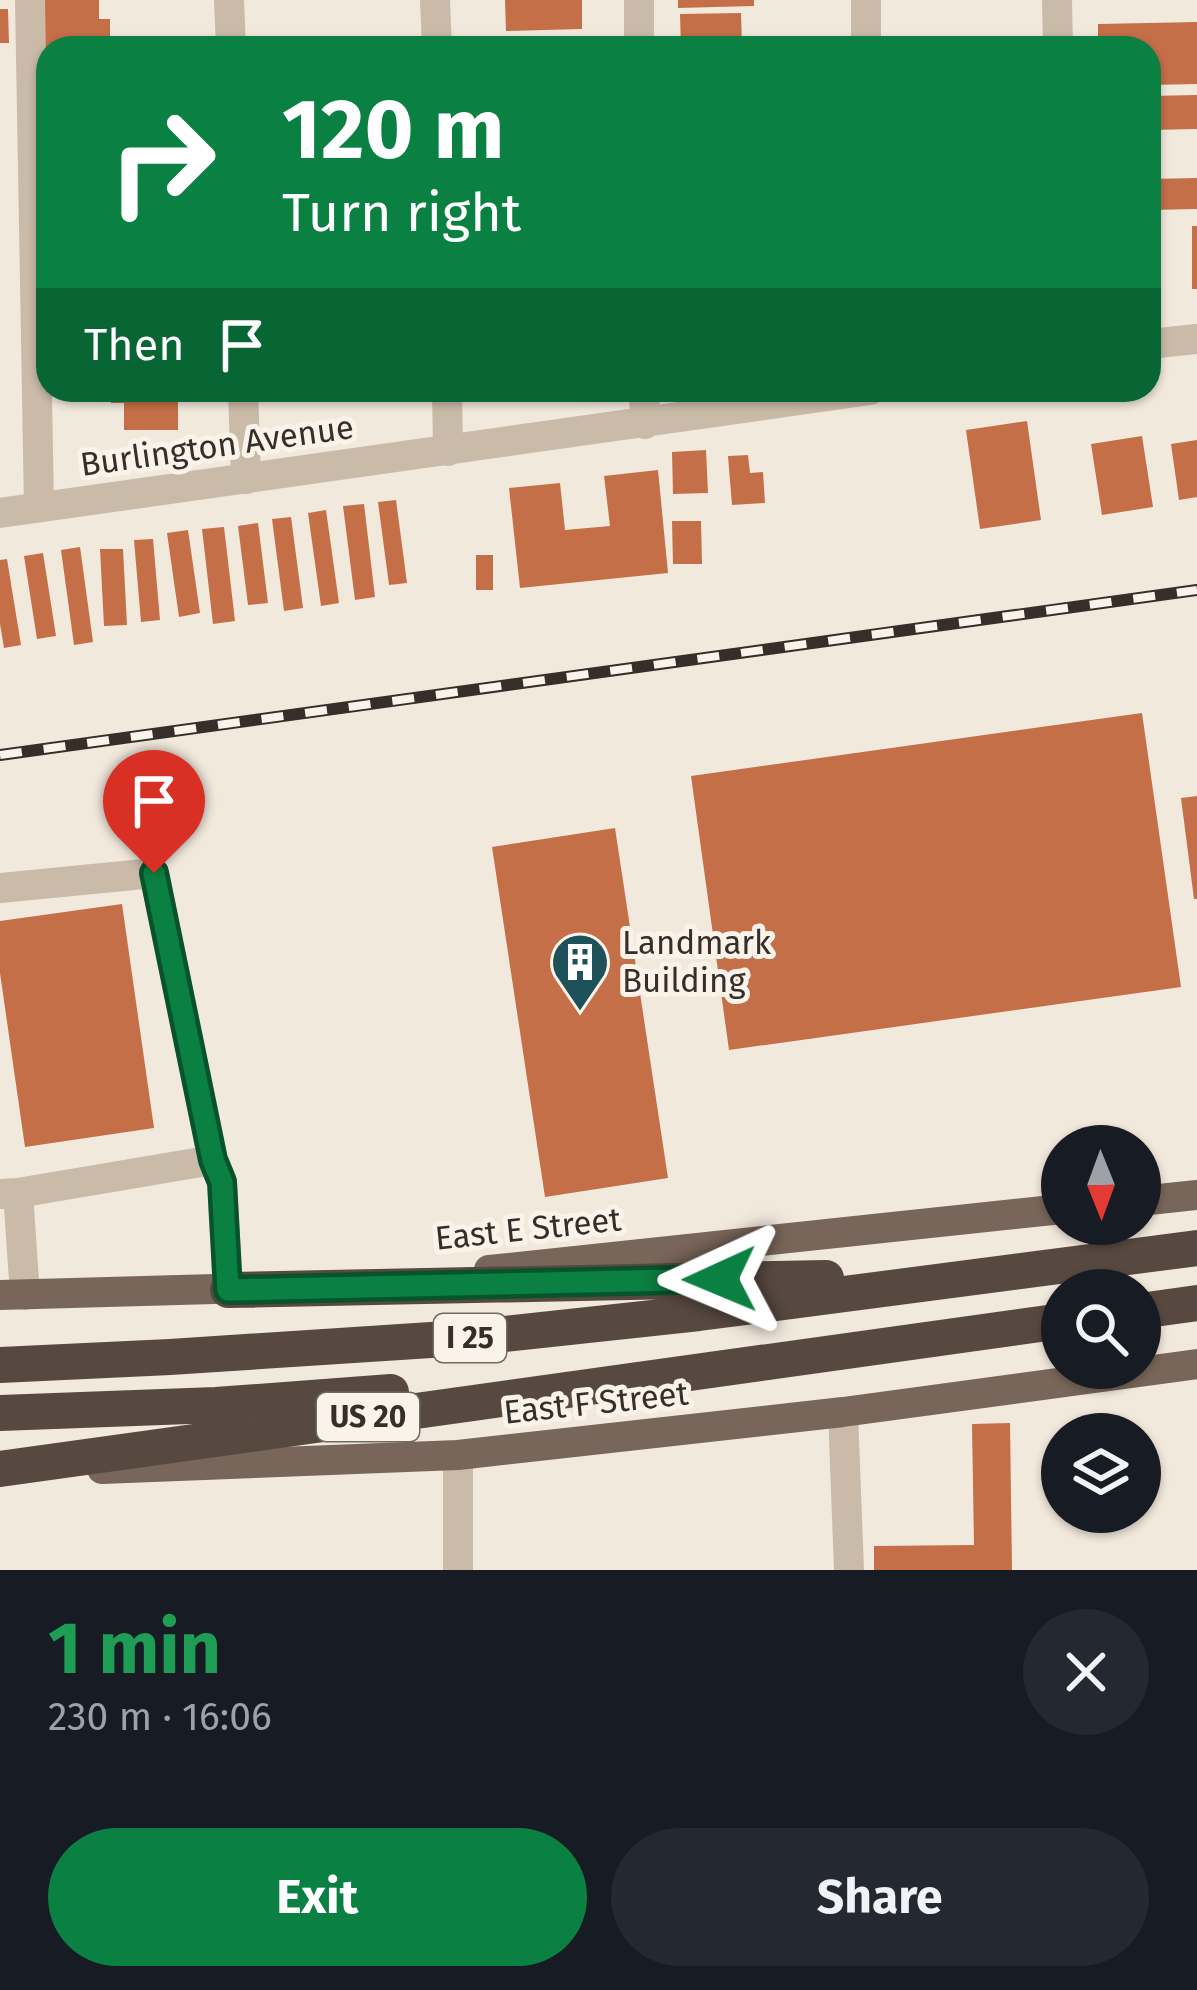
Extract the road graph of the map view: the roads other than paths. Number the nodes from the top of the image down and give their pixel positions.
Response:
1 (30, 0) edge
2 (229, 0) edge
3 (435, 0) edge
4 (639, 0) edge
5 (866, 0) edge
6 (1057, 0) edge
7 (230, 36) edge
8 (436, 36) edge
9 (639, 36) edge
10 (866, 36) edge
11 (1058, 36) edge
12 (1197, 339) edge
13 (1161, 343) edge
14 (36, 380) edge
15 (36, 402) edge
16 (243, 402) edge
17 (447, 402) edge
18 (644, 402) edge
19 (790, 402) edge
20 (645, 424) junction
21 (448, 452) junction
22 (246, 479) junction
23 (38, 506) junction
24 (0, 513) edge
25 (0, 888) edge
26 (213, 1160) junction
27 (9, 1193) edge
28 (1197, 1195) edge
29 (1161, 1199) edge
30 (1041, 1211) edge
31 (1197, 1248) edge
32 (938, 1283) junction
33 (228, 1290) junction
34 (12, 1295) edge
35 (1197, 1304) edge
36 (1161, 1308) edge
37 (1041, 1324) edge
38 (0, 1364) edge
39 (1197, 1364) edge
40 (735, 1366) junction
41 (843, 1412) junction
42 (0, 1413) edge
43 (458, 1455) junction
44 (0, 1471) edge
45 (458, 1570) edge
46 (849, 1570) edge

1 - 14 street
2 - 7 street
3 - 8 street
4 - 9 street
5 - 10 street
6 - 11 street
12 - 13 street
15 - 23 street
16 - 22 street
17 - 21 street
18 - 20 street
19 - 20 street, Burlington Avenue
20 - 21 street, Burlington Avenue
21 - 22 street, Burlington Avenue
22 - 23 street, Burlington Avenue
23 - 24 street, Burlington Avenue
25 - 26 street
26 - 27 street
26 - 33 street
27 - 34 street
28 - 29 main road
30 - 33 main road, East E Street
31 - 32 highway, I 25
32 - 33 highway
32 - 38 highway, I 25
33 - 34 main road, East E Street
35 - 36 highway
37 - 40 highway, I 25
39 - 41 main road, East F Street
40 - 42 highway, I 25
40 - 44 highway, US 20
41 - 43 main road, East F Street
41 - 46 street
43 - 44 main road, East F Street
43 - 45 street

